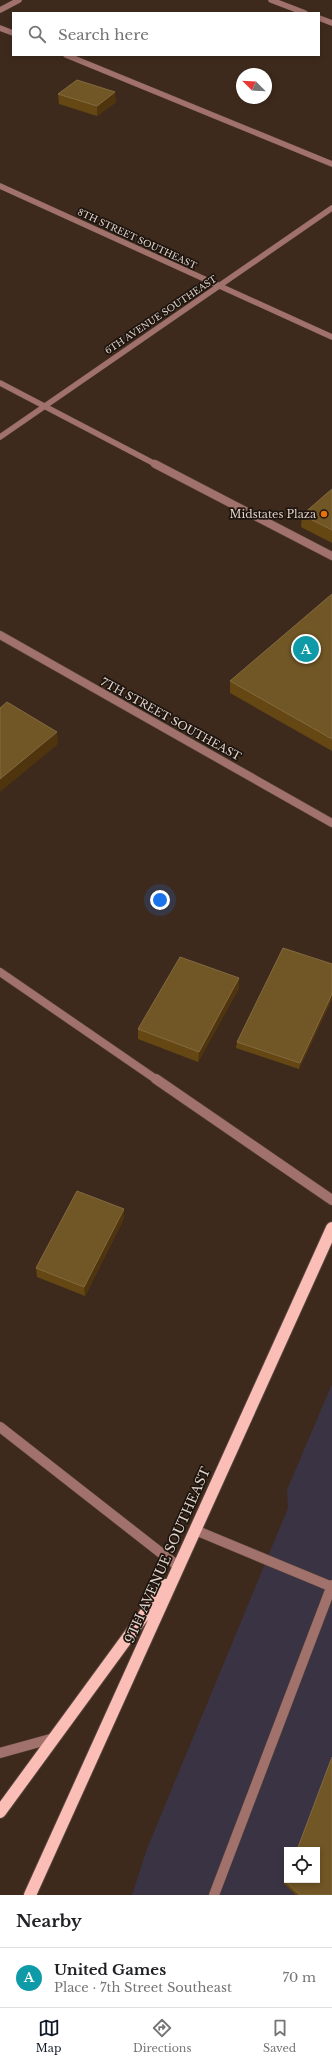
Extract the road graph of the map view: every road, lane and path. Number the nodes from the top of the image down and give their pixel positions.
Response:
1 (19, 0) edge
2 (271, 0) edge
3 (0, 10) edge
4 (302, 12) edge
5 (320, 18) edge
6 (332, 23) edge
7 (0, 28) edge
8 (12, 33) edge
9 (68, 56) edge
10 (332, 164) edge
11 (0, 186) edge
12 (332, 208) edge
13 (219, 286) junction
14 (332, 337) edge
15 (0, 384) edge
16 (44, 406) junction
17 (0, 437) edge
18 (332, 556) edge
19 (0, 635) edge
20 (332, 823) edge
21 (0, 972) edge
22 (332, 1200) edge
23 (332, 1228) edge
24 (0, 1427) edge
25 (195, 1530) junction
26 (179, 1567) junction
27 (332, 1586) edge
28 (54, 1738) junction
29 (0, 1753) edge
30 (0, 1812) edge
31 (30, 1895) edge
32 (214, 1895) edge

1 - 3 street
2 - 4 street
5 - 6 street
7 - 8 street
9 - 10 street
11 - 13 street, 8TH STREET SOUTHEAST
12 - 13 street, 6TH AVENUE SOUTHEAST
13 - 14 street, 8TH STREET SOUTHEAST
13 - 16 street, 6TH AVENUE SOUTHEAST
15 - 16 street
16 - 17 street, 6TH AVENUE SOUTHEAST
16 - 18 street
19 - 20 street, 7TH STREET SOUTHEAST
21 - 22 street
23 - 25 main road, 9TH AVENUE SOUTHEAST
24 - 26 street
25 - 26 main road, 9TH AVENUE SOUTHEAST
25 - 27 street
26 - 28 main road
26 - 31 main road, 9TH AVENUE SOUTHEAST
27 - 32 street
28 - 29 street
28 - 30 main road

